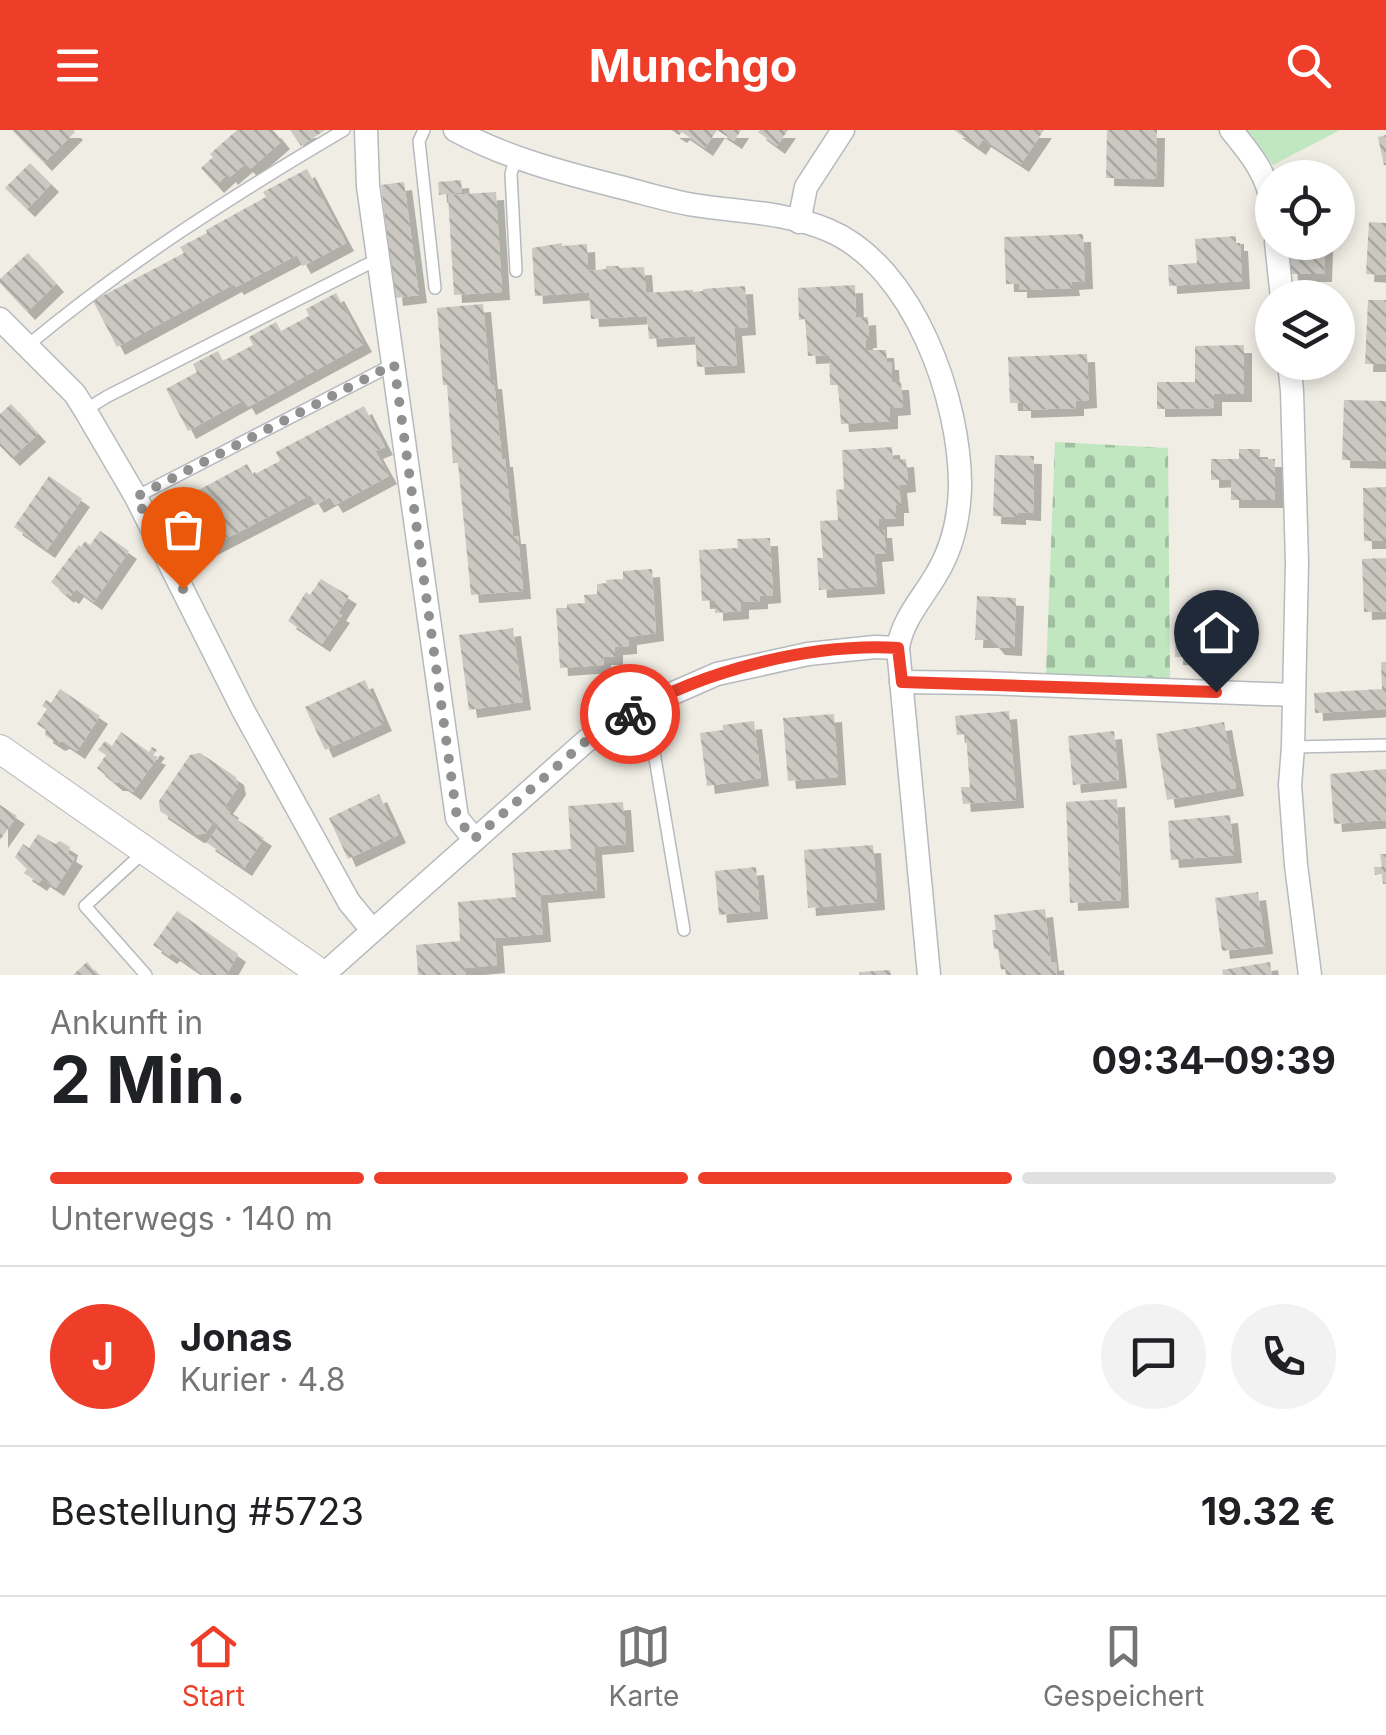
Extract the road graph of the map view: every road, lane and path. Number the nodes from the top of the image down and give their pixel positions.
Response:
1 (344, 130) edge
2 (366, 130) edge
3 (424, 130) edge
4 (455, 130) edge
5 (843, 130) edge
6 (1231, 130) edge
7 (516, 156) junction
8 (1255, 161) edge
9 (799, 222) junction
10 (379, 262) junction
11 (516, 271) dead end
12 (435, 288) dead end
13 (0, 319) edge
14 (27, 346) junction
15 (394, 364) junction
16 (1291, 380) edge
17 (85, 410) junction
18 (136, 497) junction
19 (898, 648) junction
20 (902, 682) junction
21 (1294, 695) junction
22 (646, 705) junction
23 (1386, 745) edge
24 (1294, 747) junction
25 (0, 749) edge
26 (474, 839) junction
27 (146, 850) junction
28 (372, 930) junction
29 (684, 930) dead end
30 (146, 975) edge
31 (323, 975) edge
32 (929, 975) edge
33 (1310, 975) edge

1 - 14 lane
2 - 10 street
3 - 12 lane
4 - 7 street
5 - 9 street
6 - 8 street
7 - 9 street
7 - 11 lane
9 - 19 street
10 - 15 street
10 - 17 lane
13 - 14 street
14 - 17 street
15 - 18 lane
15 - 26 street
16 - 21 street
17 - 18 street
18 - 28 street
19 - 20 street
19 - 22 street
20 - 21 street
20 - 32 street
21 - 24 street
22 - 26 street
22 - 29 lane
23 - 24 lane
24 - 33 street
25 - 27 street
26 - 28 street
27 - 30 lane
27 - 31 street
28 - 31 street

